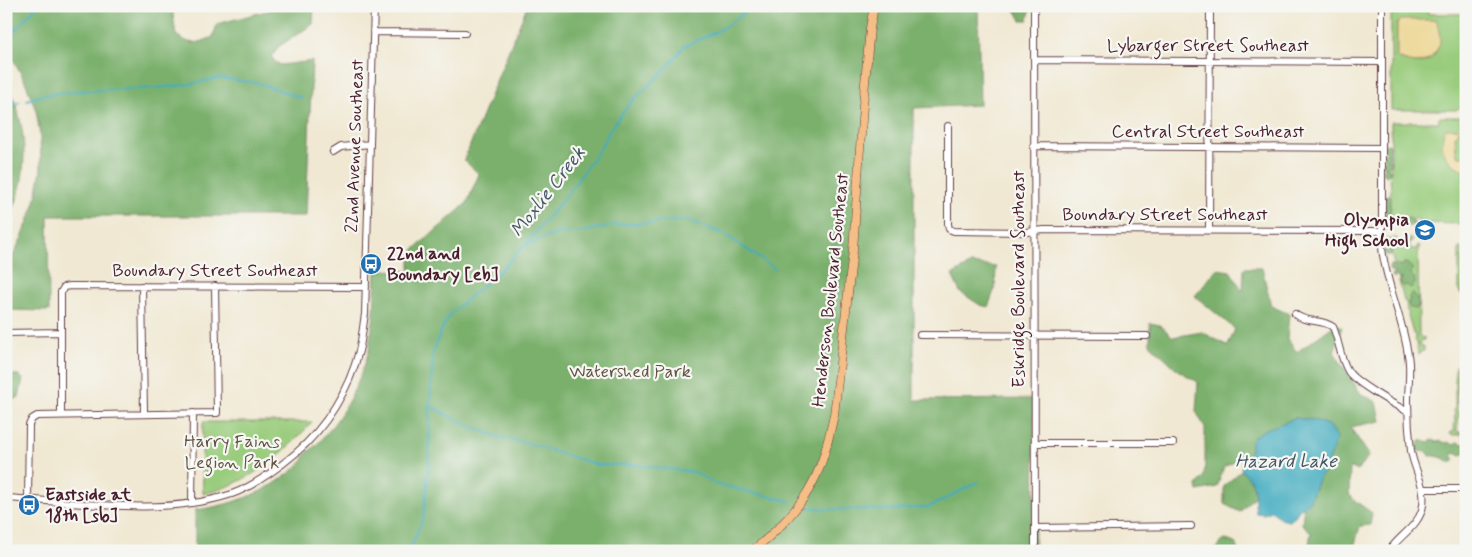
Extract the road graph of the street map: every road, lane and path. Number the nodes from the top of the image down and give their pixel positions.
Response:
1 (374, 6) edge
2 (874, 6) edge
3 (1034, 6) edge
4 (1210, 6) edge
5 (1382, 6) edge
6 (374, 32) junction
7 (465, 33) dead end
8 (1034, 60) junction
9 (1210, 61) junction
10 (1382, 62) junction
11 (948, 126) dead end
12 (370, 144) junction
13 (1034, 146) junction
14 (1210, 146) junction
15 (1382, 148) junction
16 (333, 152) dead end
17 (1209, 230) junction
18 (1034, 231) junction
19 (1381, 231) junction
20 (142, 286) junction
21 (215, 286) junction
22 (366, 287) junction
23 (1295, 314) dead end
24 (61, 332) junction
25 (6, 333) edge
26 (920, 335) dead end
27 (1034, 336) junction
28 (1147, 336) dead end
29 (1408, 412) junction
30 (144, 413) junction
31 (193, 413) junction
32 (61, 415) junction
33 (1035, 443) junction
34 (1173, 443) dead end
35 (1423, 489) junction
36 (1466, 489) edge
37 (6, 498) edge
38 (28, 499) junction
39 (192, 503) junction
40 (1190, 526) dead end
41 (1035, 528) junction
42 (752, 551) edge
43 (1035, 551) edge
44 (1389, 551) edge

1 - 6 street, 22nd Avenue Southeast
2 - 42 main road, Henderson Boulevard Southeast
3 - 8 street, Eskridge Boulevard Southeast
4 - 9 street
5 - 10 street
6 - 7 street
6 - 12 street, 22nd Avenue Southeast
8 - 9 street, Lybarger Street Southeast
8 - 13 street, Eskridge Boulevard Southeast
9 - 10 street, Lybarger Street Southeast
9 - 14 street
10 - 15 street
11 - 18 street, Boundary Street Southeast
12 - 16 street
12 - 22 street, 22nd Avenue Southeast
13 - 14 street, Central Street Southeast
13 - 18 street, Eskridge Boulevard Southeast
14 - 15 street, Central Street Southeast
14 - 17 street
15 - 19 street
17 - 18 street, Boundary Street Southeast
17 - 19 street, Boundary Street Southeast
18 - 27 street, Eskridge Boulevard Southeast
19 - 29 street
20 - 21 street, Boundary Street Southeast
20 - 24 street, Boundary Street Southeast
20 - 30 street
21 - 22 street, Boundary Street Southeast
21 - 31 street
22 - 39 street, 22nd Avenue Southeast
23 - 29 street
24 - 25 street
24 - 32 street
26 - 27 street
27 - 28 street
27 - 33 street, Eskridge Boulevard Southeast
29 - 35 street
30 - 31 street
30 - 32 street
31 - 39 street
32 - 38 street
33 - 34 street
33 - 41 street, Eskridge Boulevard Southeast
35 - 36 street
35 - 44 street
37 - 38 street, 22nd Avenue Southeast
38 - 39 street, 22nd Avenue Southeast
40 - 41 street
41 - 43 street, Eskridge Boulevard Southeast

